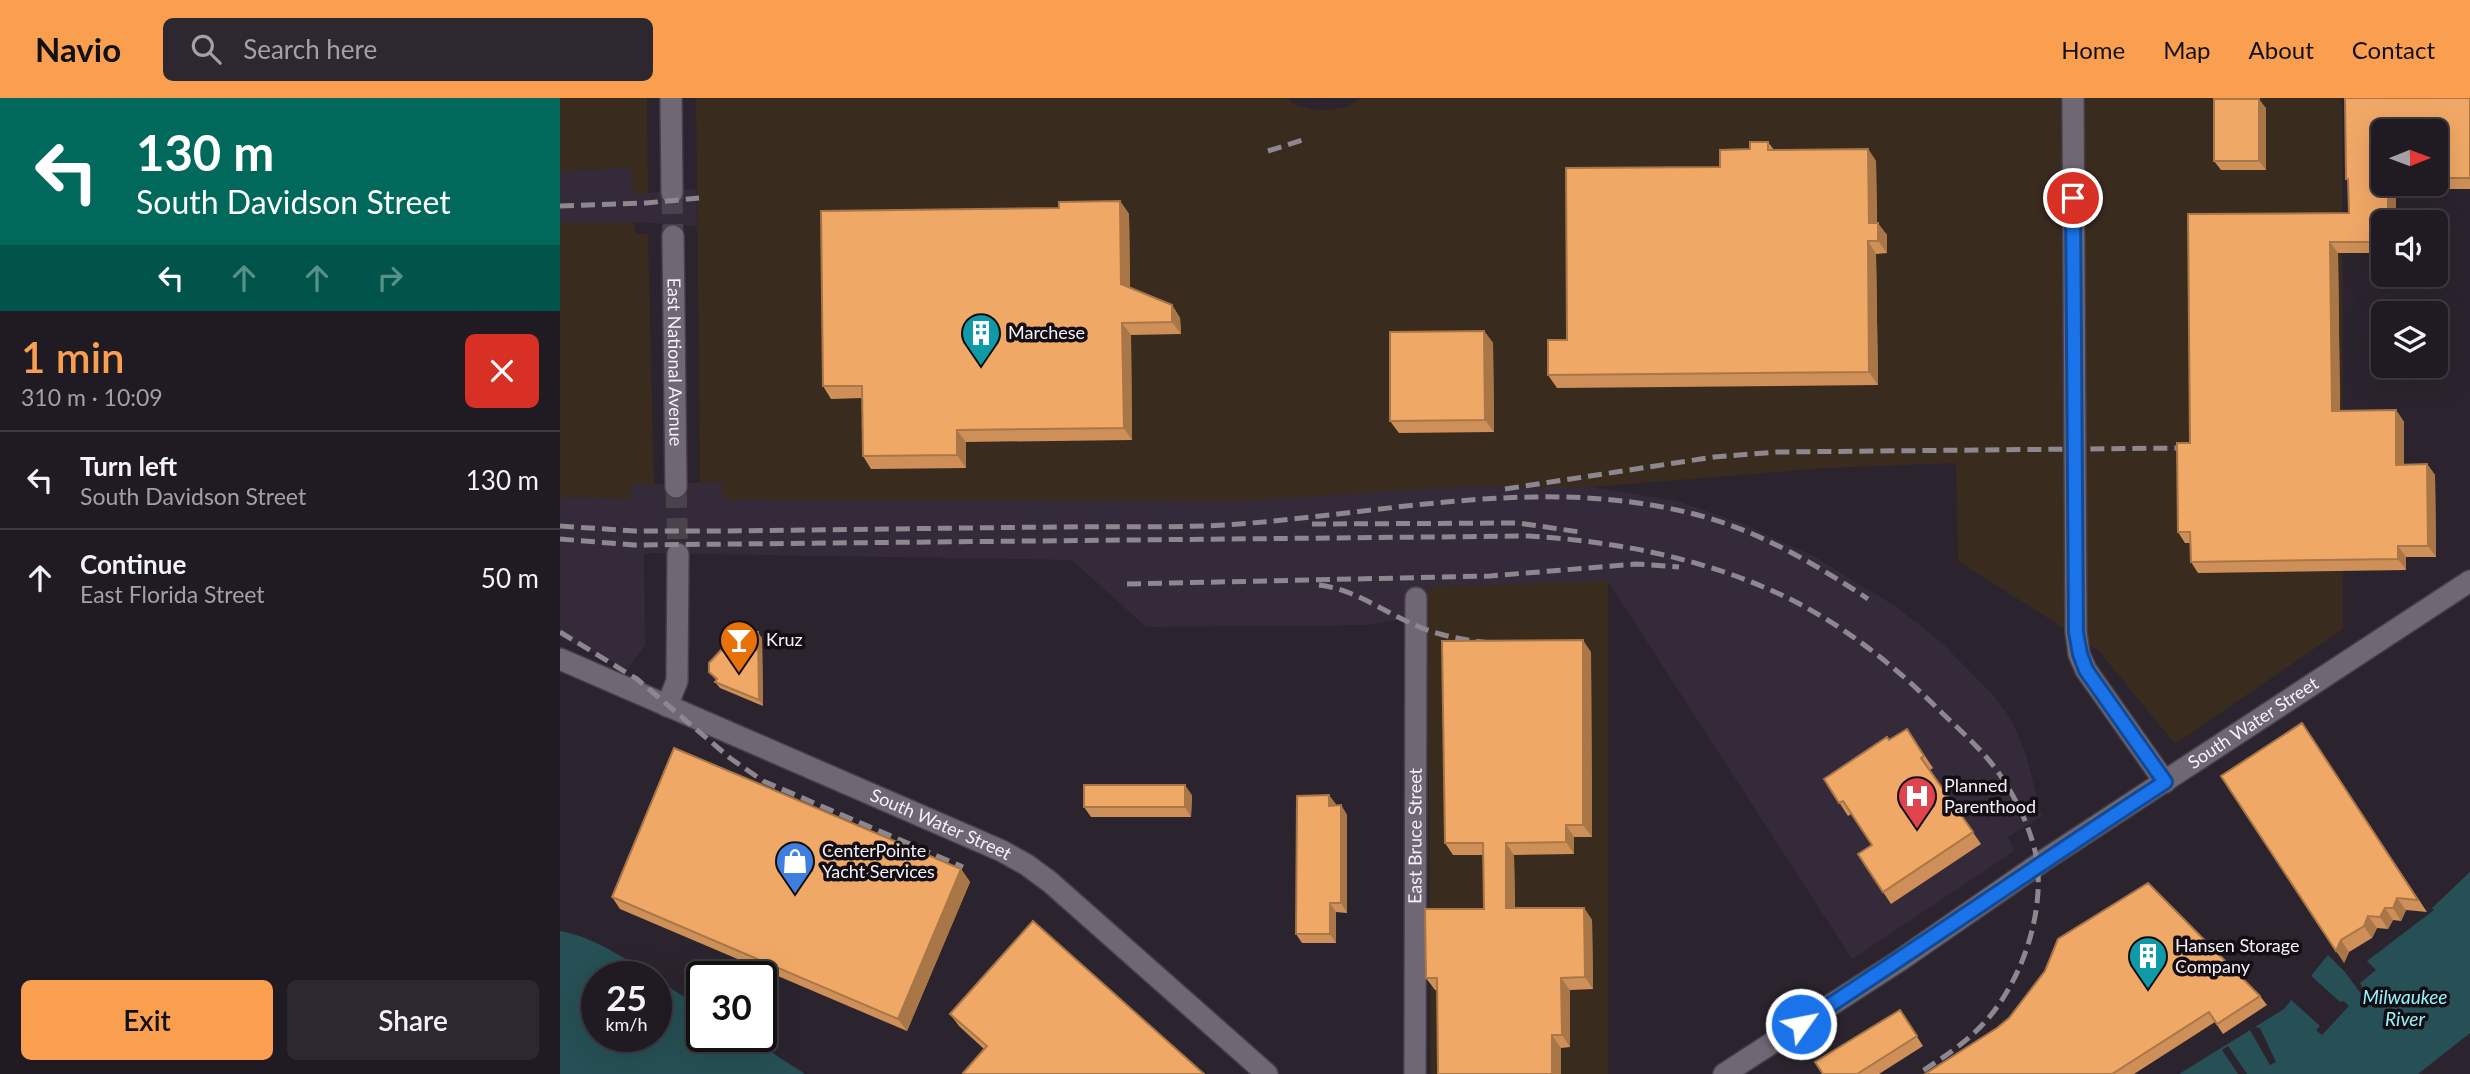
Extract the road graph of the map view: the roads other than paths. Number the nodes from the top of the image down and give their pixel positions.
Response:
1 (671, 98) edge
2 (2073, 98) edge
3 (672, 193) tunnel mouth
4 (673, 236) tunnel mouth
5 (676, 487) tunnel mouth
6 (678, 554) tunnel mouth
7 (2470, 581) edge
8 (1416, 598) dead end
9 (560, 659) edge
10 (667, 706) junction
11 (2165, 782) junction
12 (1267, 1074) edge
13 (1415, 1074) edge
14 (1724, 1074) edge

1 - 3 street
2 - 11 street
4 - 5 street, East National Avenue
6 - 10 street
7 - 11 street, South Water Street
8 - 13 street, East Bruce Street
9 - 10 street, South Water Street
10 - 12 street, South Water Street
11 - 14 street, South Water Street

